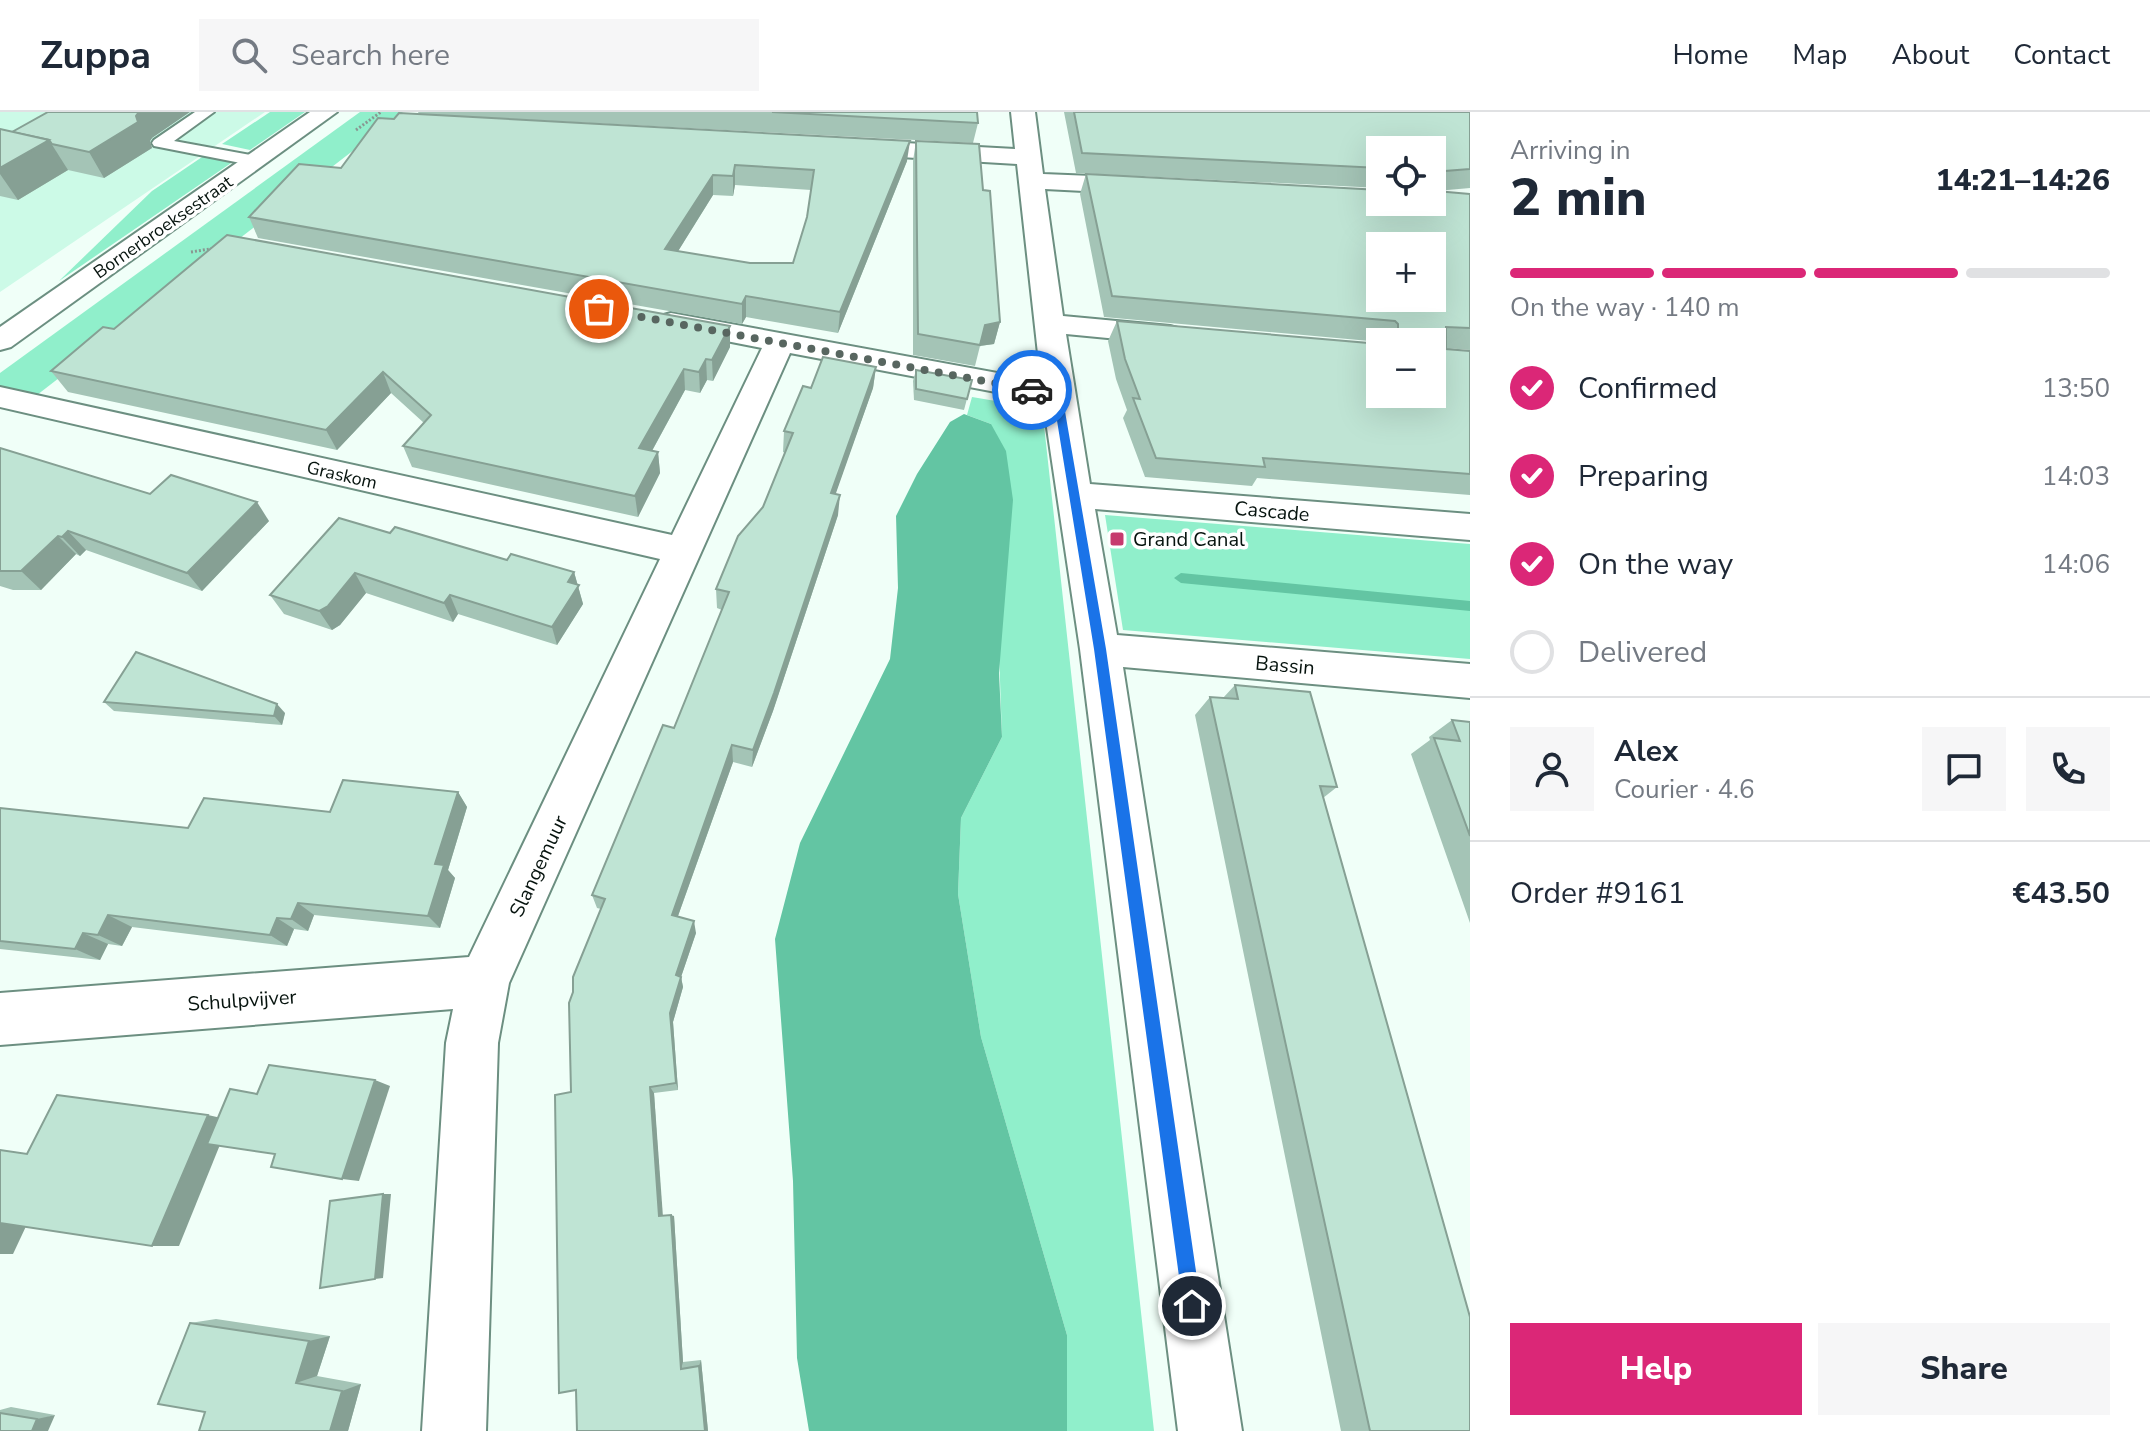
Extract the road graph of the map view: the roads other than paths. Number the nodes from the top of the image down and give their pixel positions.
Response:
1 (206, 112) edge
2 (325, 112) edge
3 (1023, 112) edge
4 (826, 146) edge
5 (256, 161) junction
6 (1030, 169) junction
7 (1163, 187) edge
8 (640, 317) edge
9 (1050, 324) junction
10 (1205, 338) edge
11 (0, 341) edge
12 (780, 342) junction
13 (1058, 394) junction
14 (0, 397) edge
15 (1075, 495) junction
16 (1470, 527) edge
17 (684, 551) junction
18 (1100, 649) junction
19 (1470, 681) edge
20 (484, 981) junction
21 (0, 1019) edge
22 (454, 1431) edge
23 (1210, 1431) edge

1 - 5 lane
2 - 5 street, Bornerbroeksestraat
3 - 6 street
4 - 6 street
5 - 11 street, Bornerbroeksestraat
6 - 7 street
6 - 9 street
8 - 12 street
9 - 10 street
9 - 13 street
12 - 13 street
12 - 17 street, Slangemuur
13 - 15 street
14 - 17 street, Graskom
15 - 16 street, Cascade
15 - 18 street
17 - 20 street, Slangemuur
18 - 19 street, Bassin
18 - 23 street
20 - 21 street, Schulpvijver
20 - 22 street, Slangemuur

